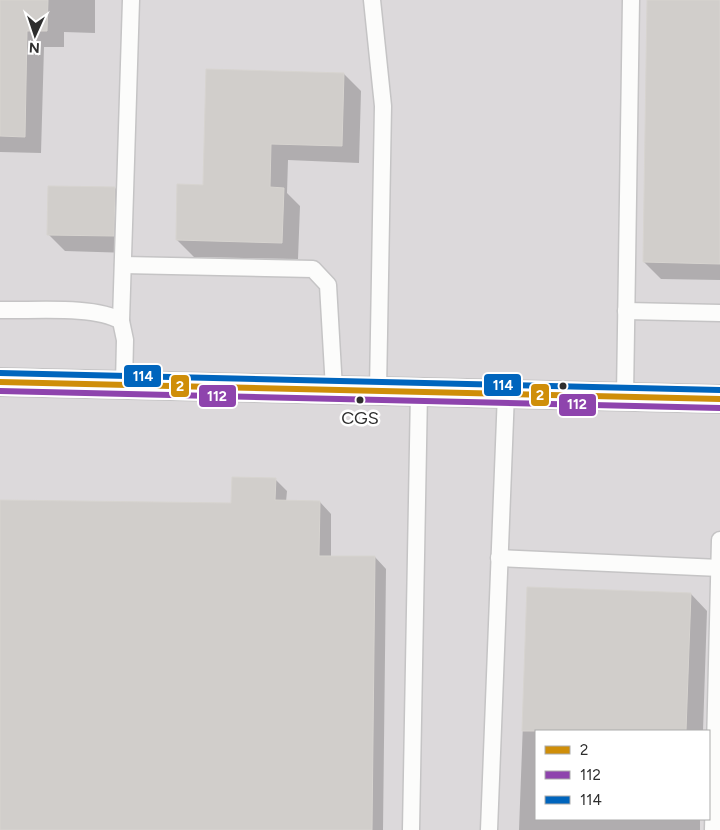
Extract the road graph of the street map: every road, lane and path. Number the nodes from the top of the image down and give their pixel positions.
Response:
1 (131, 0) edge
2 (372, 0) edge
3 (631, 0) edge
4 (123, 265) junction
5 (0, 310) edge
6 (626, 311) junction
7 (720, 313) edge
8 (121, 321) junction
9 (0, 382) edge
10 (124, 384) junction
11 (334, 389) junction
12 (378, 390) junction
13 (420, 391) junction
14 (506, 393) junction
15 (625, 396) junction
16 (720, 399) edge
17 (720, 540) edge
18 (500, 558) junction
19 (720, 568) edge
20 (411, 830) edge
21 (489, 830) edge
22 (713, 830) edge

1 - 4 lane
2 - 12 lane
3 - 6 lane
4 - 8 lane
4 - 11 lane
5 - 8 lane
6 - 7 lane
6 - 15 lane
8 - 10 lane
9 - 10 main road
10 - 11 main road
11 - 12 main road
12 - 13 main road
13 - 14 main road
13 - 20 lane
14 - 15 main road
14 - 18 lane
15 - 16 main road
17 - 19 lane
18 - 19 lane
18 - 21 lane
19 - 22 lane

